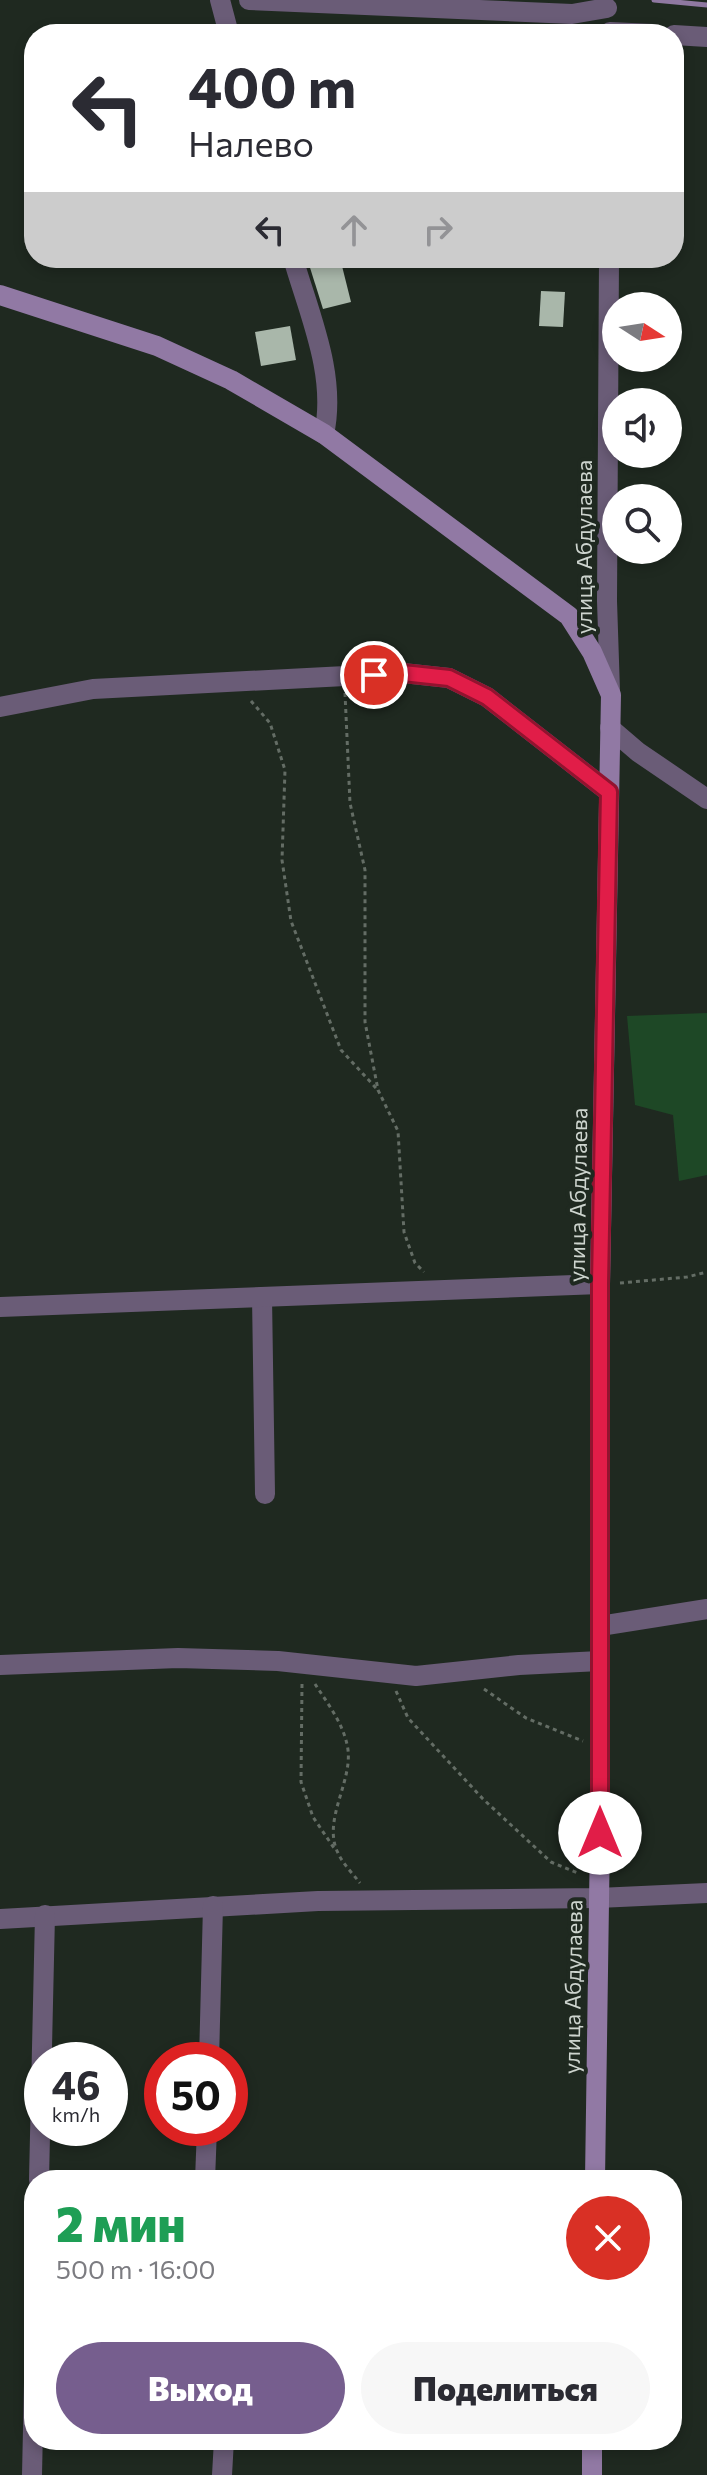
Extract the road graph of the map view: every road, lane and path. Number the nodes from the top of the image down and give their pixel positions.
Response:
1 (220, 0) edge
2 (249, 0) edge
3 (606, 4) edge
4 (226, 24) edge
5 (609, 24) edge
6 (684, 36) edge
7 (707, 37) edge
8 (296, 268) edge
9 (609, 268) edge
10 (0, 295) edge
11 (324, 434) junction
12 (345, 677) junction
13 (236, 682) junction
14 (611, 695) junction
15 (0, 707) edge
16 (610, 728) junction
17 (609, 792) junction
18 (707, 799) edge
19 (378, 1090) junction
20 (707, 1272) edge
21 (600, 1284) junction
22 (443, 1290) junction
23 (262, 1297) junction
24 (0, 1307) edge
25 (265, 1494) dead end
26 (707, 1609) edge
27 (600, 1626) junction
28 (600, 1661) junction
29 (302, 1664) junction
30 (0, 1665) edge
31 (387, 1673) junction
32 (461, 1673) junction
33 (600, 1748) junction
34 (337, 1852) junction
35 (598, 1890) junction
36 (707, 1893) edge
37 (373, 1902) junction
38 (213, 1906) junction
39 (45, 1915) junction
40 (0, 1919) edge
41 (209, 2042) edge
42 (206, 2146) edge
43 (39, 2170) edge
44 (205, 2170) edge
45 (595, 2170) edge
46 (33, 2450) edge
47 (223, 2450) edge
48 (592, 2450) edge
49 (32, 2475) edge
50 (222, 2475) edge
51 (592, 2475) edge

1 - 4 street
2 - 3 street
3 - 5 street
6 - 7 street
8 - 11 street
9 - 14 street, улица Абдулаева
10 - 11 main road
11 - 14 main road
12 - 13 street
12 - 17 street
12 - 19 path
13 - 15 street
13 - 19 path
14 - 16 main road, улица Абдулаева
16 - 17 main road, улица Абдулаева
16 - 18 street
17 - 21 main road, улица Абдулаева
19 - 22 path
20 - 21 path
21 - 22 street
21 - 27 main road, улица Абдулаева
22 - 23 street
23 - 24 street
23 - 25 street
26 - 27 street
27 - 28 main road, улица Абдулаева
28 - 32 street
28 - 33 main road, улица Абдулаева
29 - 30 street
29 - 31 street
29 - 34 path
29 - 34 path
31 - 32 street
31 - 35 path
32 - 33 path
33 - 35 main road, улица Абдулаева
34 - 37 path
35 - 36 street
35 - 37 street
35 - 45 main road, улица Абдулаева
37 - 38 street
38 - 39 street
38 - 41 street
39 - 40 street
39 - 43 street
42 - 44 street
46 - 49 street
47 - 50 street
48 - 51 main road

